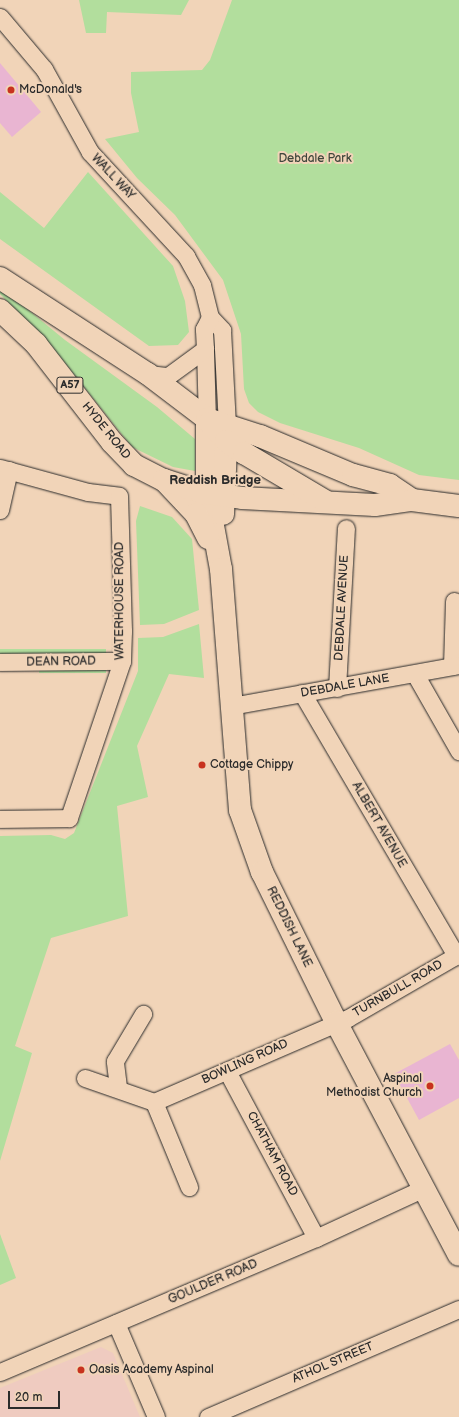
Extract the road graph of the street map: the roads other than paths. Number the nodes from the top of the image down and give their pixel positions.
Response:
1 (0, 17) edge
2 (0, 278) edge
3 (0, 310) edge
4 (210, 317) junction
5 (205, 349) junction
6 (163, 377) junction
7 (207, 419) junction
8 (227, 434) junction
9 (5, 469) edge
10 (164, 480) junction
11 (210, 493) junction
12 (412, 500) junction
13 (328, 502) junction
14 (459, 506) edge
15 (0, 510) edge
16 (346, 528) dead end
17 (221, 569) junction
18 (454, 601) dead end
19 (122, 661) junction
20 (0, 662) edge
21 (455, 666) edge
22 (415, 674) junction
23 (338, 688) junction
24 (302, 694) junction
25 (231, 706) junction
26 (459, 751) edge
27 (0, 819) edge
28 (458, 955) edge
29 (143, 1014) dead end
30 (336, 1022) junction
31 (227, 1071) junction
32 (85, 1078) dead end
33 (118, 1087) junction
34 (154, 1102) junction
35 (189, 1188) dead end
36 (424, 1188) junction
37 (316, 1238) junction
38 (459, 1255) edge
39 (459, 1309) edge
40 (116, 1323) junction
41 (0, 1372) edge
42 (156, 1417) edge
43 (208, 1417) edge

1 - 4 street, WALL WAY
2 - 6 main road
3 - 10 main road, HYDE ROAD / A57
4 - 5 street
4 - 8 street, WALL WAY
5 - 6 street
5 - 7 street
6 - 7 main road
7 - 8 main road
7 - 11 main road
8 - 11 main road, WALL WAY
8 - 12 main road, HYDE ROAD / A57
8 - 13 main road, A57
9 - 15 street
9 - 19 street, WATERHOUSE ROAD
10 - 11 main road, HYDE ROAD / A57
10 - 17 main road
11 - 13 main road, HYDE ROAD / A57
11 - 17 main road, REDDISH LANE
12 - 13 main road, HYDE ROAD / A57
12 - 14 main road, HYDE ROAD / A57
16 - 23 street, DEBDALE AVENUE
17 - 25 main road, REDDISH LANE
18 - 21 street
19 - 20 street, DEAN ROAD
19 - 27 street, WATERHOUSE ROAD
21 - 22 street, DEBDALE LANE
22 - 23 street, DEBDALE LANE
22 - 26 street
23 - 24 street, DEBDALE LANE
24 - 25 street, DEBDALE LANE
24 - 28 street, ALBERT AVENUE
25 - 30 main road, REDDISH LANE
28 - 30 street, TURNBULL ROAD
29 - 33 street
30 - 31 street, BOWLING ROAD
30 - 36 main road, REDDISH LANE
31 - 34 street, BOWLING ROAD
31 - 37 street, CHATHAM ROAD
32 - 33 street
33 - 34 street
34 - 35 street
36 - 37 street, GOULDER ROAD
36 - 38 main road, REDDISH LANE
37 - 40 street, GOULDER ROAD
39 - 43 street, ATHOL STREET
40 - 41 street, GOULDER ROAD
40 - 42 street

